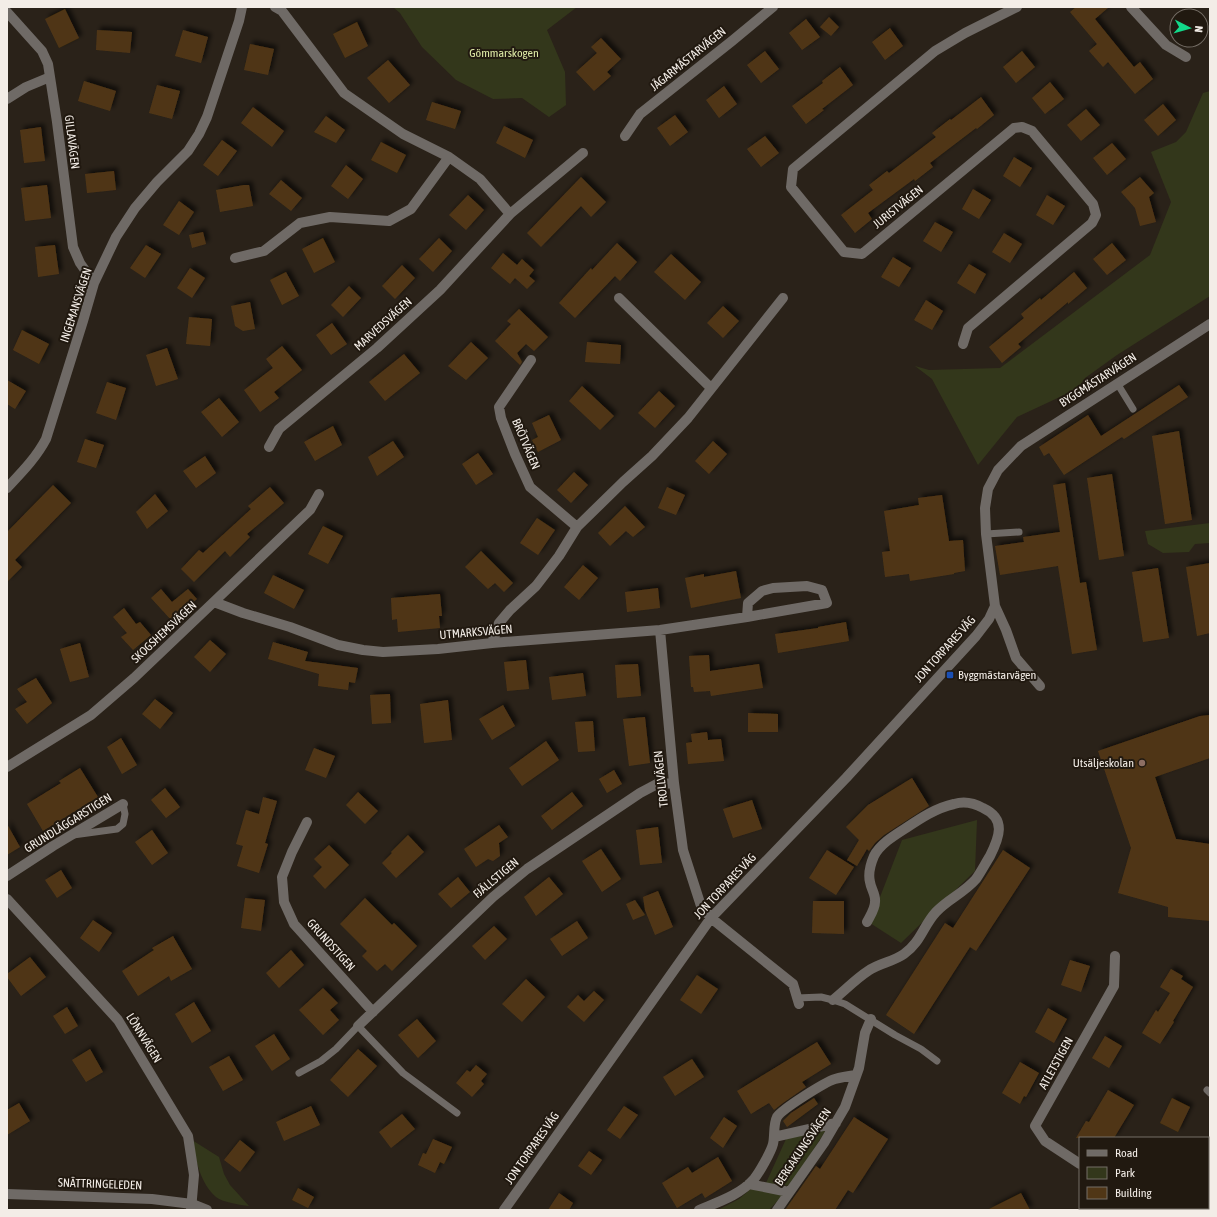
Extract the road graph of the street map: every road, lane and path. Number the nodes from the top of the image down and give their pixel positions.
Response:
1 (242, 7) edge
2 (275, 7) edge
3 (773, 7) edge
4 (1017, 7) edge
5 (1132, 7) edge
6 (7, 12) edge
7 (1186, 57) dead end
8 (50, 77) junction
9 (7, 99) edge
10 (625, 136) dead end
11 (583, 152) dead end
12 (449, 157) junction
13 (510, 214) junction
14 (235, 258) dead end
15 (94, 283) junction
16 (618, 298) dead end
17 (783, 298) dead end
18 (1210, 324) edge
19 (963, 344) dead end
20 (531, 360) dead end
21 (1117, 383) junction
22 (711, 388) junction
23 (1133, 409) dead end
24 (269, 447) dead end
25 (7, 488) edge
26 (319, 494) dead end
27 (577, 527) junction
28 (1018, 532) dead end
29 (986, 534) junction
30 (214, 602) junction
31 (995, 606) junction
32 (747, 617) junction
33 (660, 630) junction
34 (492, 643) junction
35 (1040, 686) dead end
36 (7, 767) edge
37 (674, 783) junction
38 (123, 804) joint
39 (307, 822) dead end
40 (71, 836) junction
41 (7, 876) edge
42 (7, 899) edge
43 (711, 918) junction
44 (867, 922) dead end
45 (1115, 956) dead end
46 (833, 1000) junction
47 (798, 1001) joint
48 (373, 1012) junction
49 (871, 1019) junction
50 (358, 1026) junction
51 (937, 1061) dead end
52 (299, 1073) dead end
53 (856, 1075) junction
54 (457, 1113) dead end
55 (836, 1123) junction
56 (774, 1137) junction
57 (1079, 1163) edge
58 (749, 1184) junction
59 (789, 1192) junction
60 (7, 1194) edge
61 (192, 1207) edge
62 (207, 1210) edge
63 (504, 1210) edge
64 (699, 1210) edge
65 (777, 1210) edge

1 - 15 street, INGEMANSVÄGEN
2 - 12 street
3 - 10 street, JÄGARMÄSTARVÄGEN
4 - 19 street, JURISTVÄGEN
5 - 7 street
6 - 8 street, GILLAVÄGEN
8 - 9 street
8 - 15 street, GILLAVÄGEN
11 - 13 street, MARVEDSVÄGEN
12 - 13 street
12 - 14 street
13 - 24 street, MARVEDSVÄGEN
15 - 25 street, INGEMANSVÄGEN
16 - 22 street
17 - 22 street
18 - 21 street, BYGGMÄSTARVÄGEN
20 - 27 street, BRÖTVÄGEN
21 - 23 lane
21 - 29 street, BYGGMÄSTARVÄGEN
22 - 27 street
26 - 30 street, SKOGSHEMSVÄGEN
27 - 34 street
28 - 29 lane
29 - 31 street, BYGGMÄSTARVÄGEN
30 - 34 street, UTMARKSVÄGEN
30 - 36 street, SKOGSHEMSVÄGEN
31 - 35 street, BYGGMÄSTARVÄGEN
31 - 43 street, JON TORPARES VÄG
32 - 32 street, UTMARKSVÄGEN
32 - 33 street, UTMARKSVÄGEN
33 - 34 street, UTMARKSVÄGEN
33 - 37 street, TROLLVÄGEN
37 - 43 street, TROLLVÄGEN
37 - 48 street, FJÄLLSTIGEN
38 - 40 street, GRUNDLÄGGARSTIGEN
38 - 40 lane
39 - 48 street, GRUNDSTIGEN
40 - 41 street, GRUNDLÄGGARSTIGEN
42 - 61 street, LÖNNVÄGEN
43 - 47 street
43 - 63 street, JON TORPARES VÄG
44 - 46 street
45 - 57 street, ATLETSTIGEN
46 - 47 lane
46 - 49 lane
48 - 50 street, FJÄLLSTIGEN
49 - 51 lane
49 - 53 street, BERGAKUNGSVÄGEN
50 - 52 lane, FJÄLLSTIGEN
50 - 54 lane
53 - 55 street, BERGAKUNGSVÄGEN
53 - 56 street, BERGAKUNGSVÄGEN
55 - 56 street
55 - 59 street, BERGAKUNGSVÄGEN
56 - 58 street, BERGAKUNGSVÄGEN
58 - 59 street
58 - 64 street, BERGAKUNGSVÄGEN
59 - 65 street, BERGAKUNGSVÄGEN
60 - 61 street, SNÄTTRINGELEDEN
61 - 62 street

